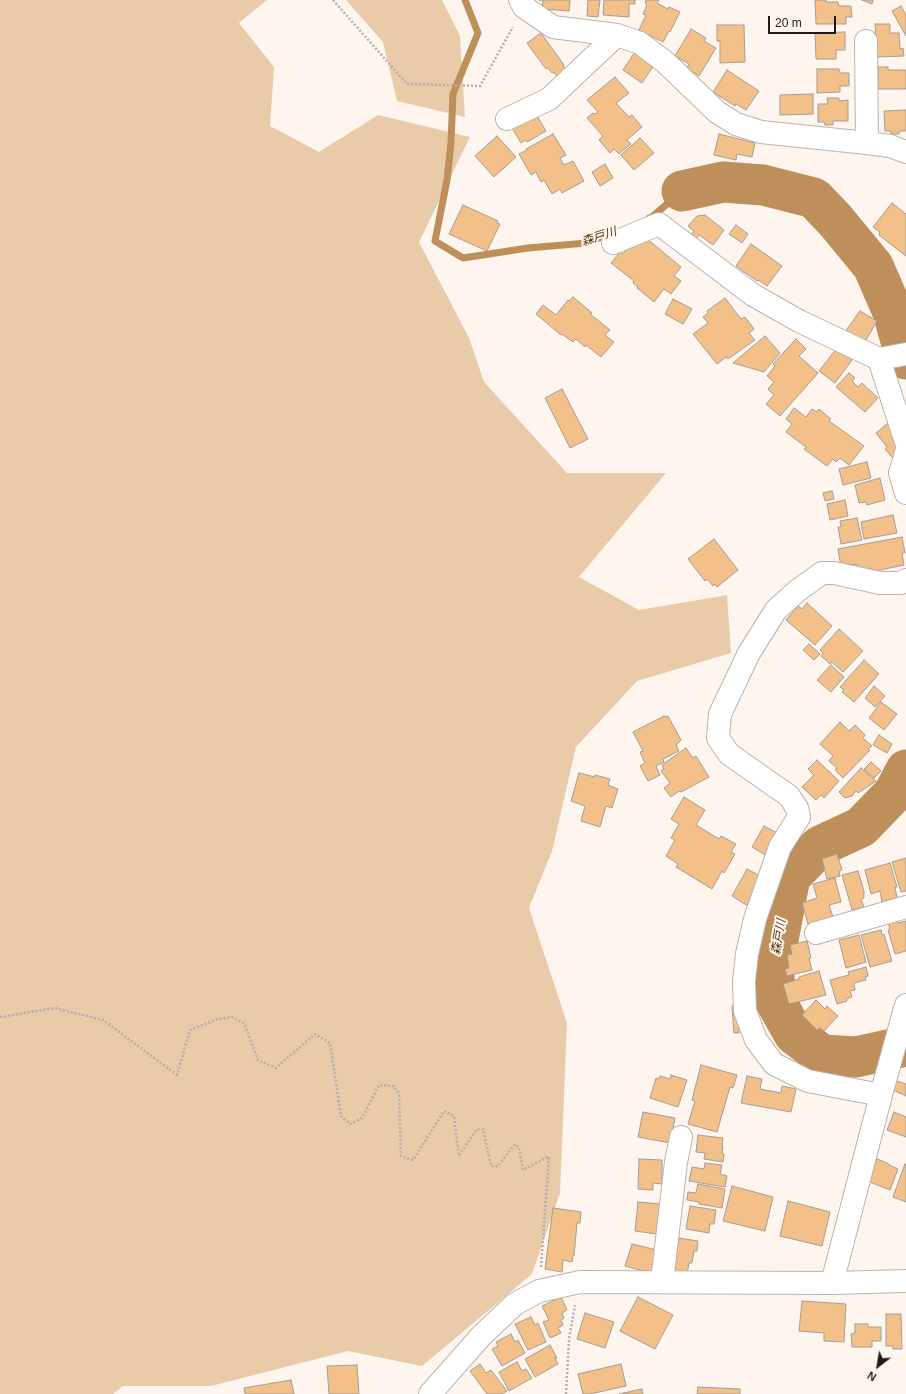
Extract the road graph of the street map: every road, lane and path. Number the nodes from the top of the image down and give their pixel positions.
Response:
1 (333, 0) edge
2 (522, 4) edge
3 (617, 35) junction
4 (866, 41) dead end
5 (507, 119) dead end
6 (867, 143) junction
7 (906, 152) edge
8 (612, 243) dead end
9 (891, 357) edge
10 (906, 442) edge
11 (906, 453) edge
12 (906, 493) edge
13 (906, 580) edge
14 (906, 907) edge
15 (816, 933) dead end
16 (904, 1012) edge
17 (0, 1016) edge
18 (881, 1095) junction
19 (681, 1137) dead end
20 (906, 1281) edge
21 (580, 1282) junction
22 (662, 1282) junction
23 (832, 1283) junction
24 (539, 1290) junction
25 (430, 1394) edge
26 (566, 1394) edge

1 - 2 path
2 - 3 street
3 - 5 street
3 - 6 street
4 - 6 street
6 - 7 street
8 - 9 street
9 - 10 street
11 - 12 street
13 - 18 street
14 - 15 street
16 - 18 street
17 - 24 path
18 - 23 street
19 - 22 street
20 - 23 street
21 - 22 street
21 - 24 street
21 - 26 path
22 - 23 street
24 - 25 street

